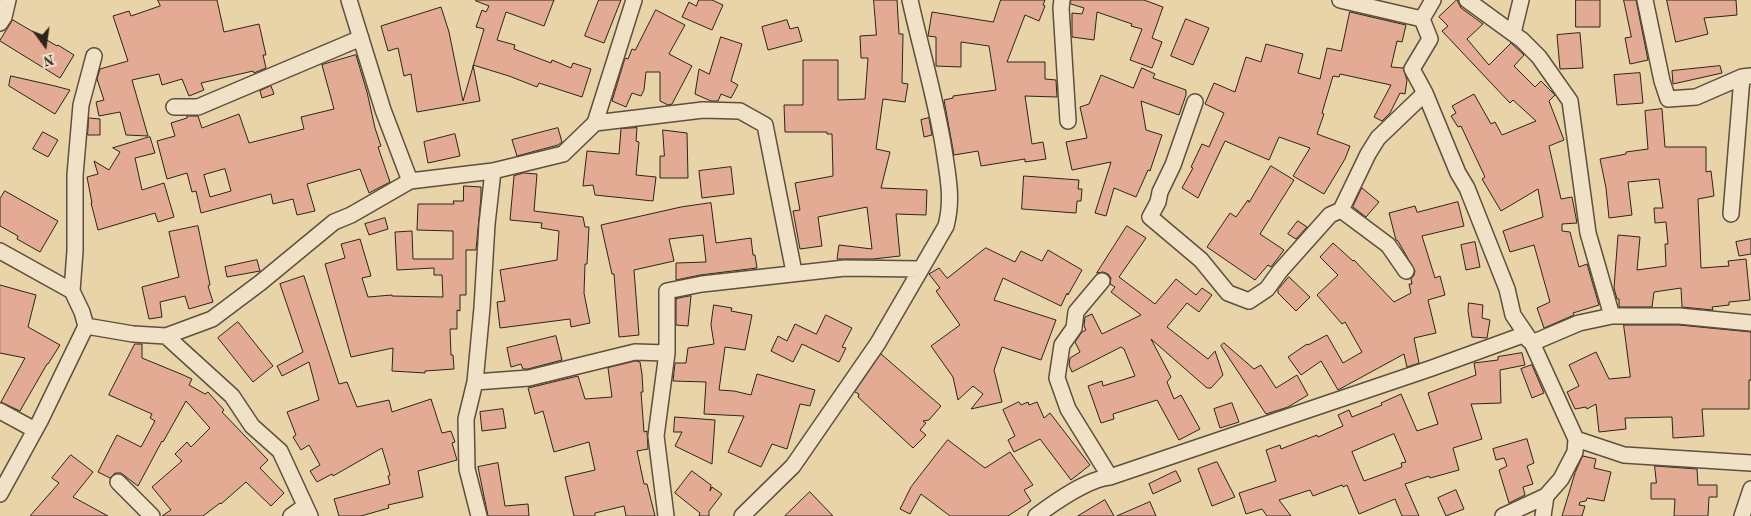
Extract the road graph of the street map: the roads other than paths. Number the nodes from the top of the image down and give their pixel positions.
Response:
1 (8, 0) edge
2 (349, 0) edge
3 (634, 0) edge
4 (910, 0) edge
5 (1062, 0) edge
6 (1340, 0) edge
7 (1434, 0) edge
8 (1467, 0) edge
9 (1521, 0) edge
10 (1645, 0) edge
11 (1422, 19) junction
12 (0, 23) edge
13 (1513, 33) junction
14 (361, 38) junction
15 (94, 56) dead end
16 (1746, 76) edge
17 (1425, 94) junction
18 (1195, 102) dead end
19 (174, 107) dead end
20 (1068, 121) dead end
21 (595, 123) junction
22 (493, 171) junction
23 (410, 181) junction
24 (1341, 210) junction
25 (1731, 214) dead end
26 (0, 251) edge
27 (920, 269) junction
28 (1406, 271) dead end
29 (794, 272) junction
30 (1102, 281) dead end
31 (72, 291) junction
32 (1612, 316) junction
33 (1751, 323) edge
34 (86, 326) junction
35 (166, 336) junction
36 (1532, 342) junction
37 (667, 353) junction
38 (475, 382) junction
39 (0, 411) edge
40 (35, 430) junction
41 (1576, 439) junction
42 (1751, 463) edge
43 (1110, 477) junction
44 (118, 482) dead end
45 (1751, 489) edge
46 (0, 494) edge
47 (1546, 496) junction
48 (307, 511) edge
49 (152, 516) edge
50 (292, 516) edge
51 (479, 516) edge
52 (666, 516) edge
53 (742, 516) edge
54 (1036, 516) edge
55 (1503, 516) edge
56 (1543, 516) edge
57 (1742, 516) edge

1 - 12 street
2 - 14 street
3 - 21 street
4 - 27 street
5 - 20 street
6 - 11 street
7 - 11 street
8 - 13 street
9 - 13 street
10 - 16 street
11 - 17 street
13 - 32 street
14 - 19 street
14 - 23 street
15 - 31 street
16 - 25 street
17 - 24 street
17 - 36 street
18 - 24 street
21 - 22 street
21 - 29 street
22 - 23 street
22 - 38 street
23 - 35 street
24 - 28 street
26 - 31 street
27 - 29 street
27 - 53 street
29 - 37 street
30 - 43 street
31 - 34 street
32 - 33 street
32 - 36 street
34 - 35 street
34 - 40 street
35 - 48 street
36 - 41 street
36 - 43 street
37 - 38 street
37 - 52 street
38 - 51 street
39 - 40 street
40 - 46 street
41 - 42 street
41 - 47 street
43 - 54 street
44 - 49 street
45 - 57 street
47 - 55 street
47 - 56 street
48 - 50 street

